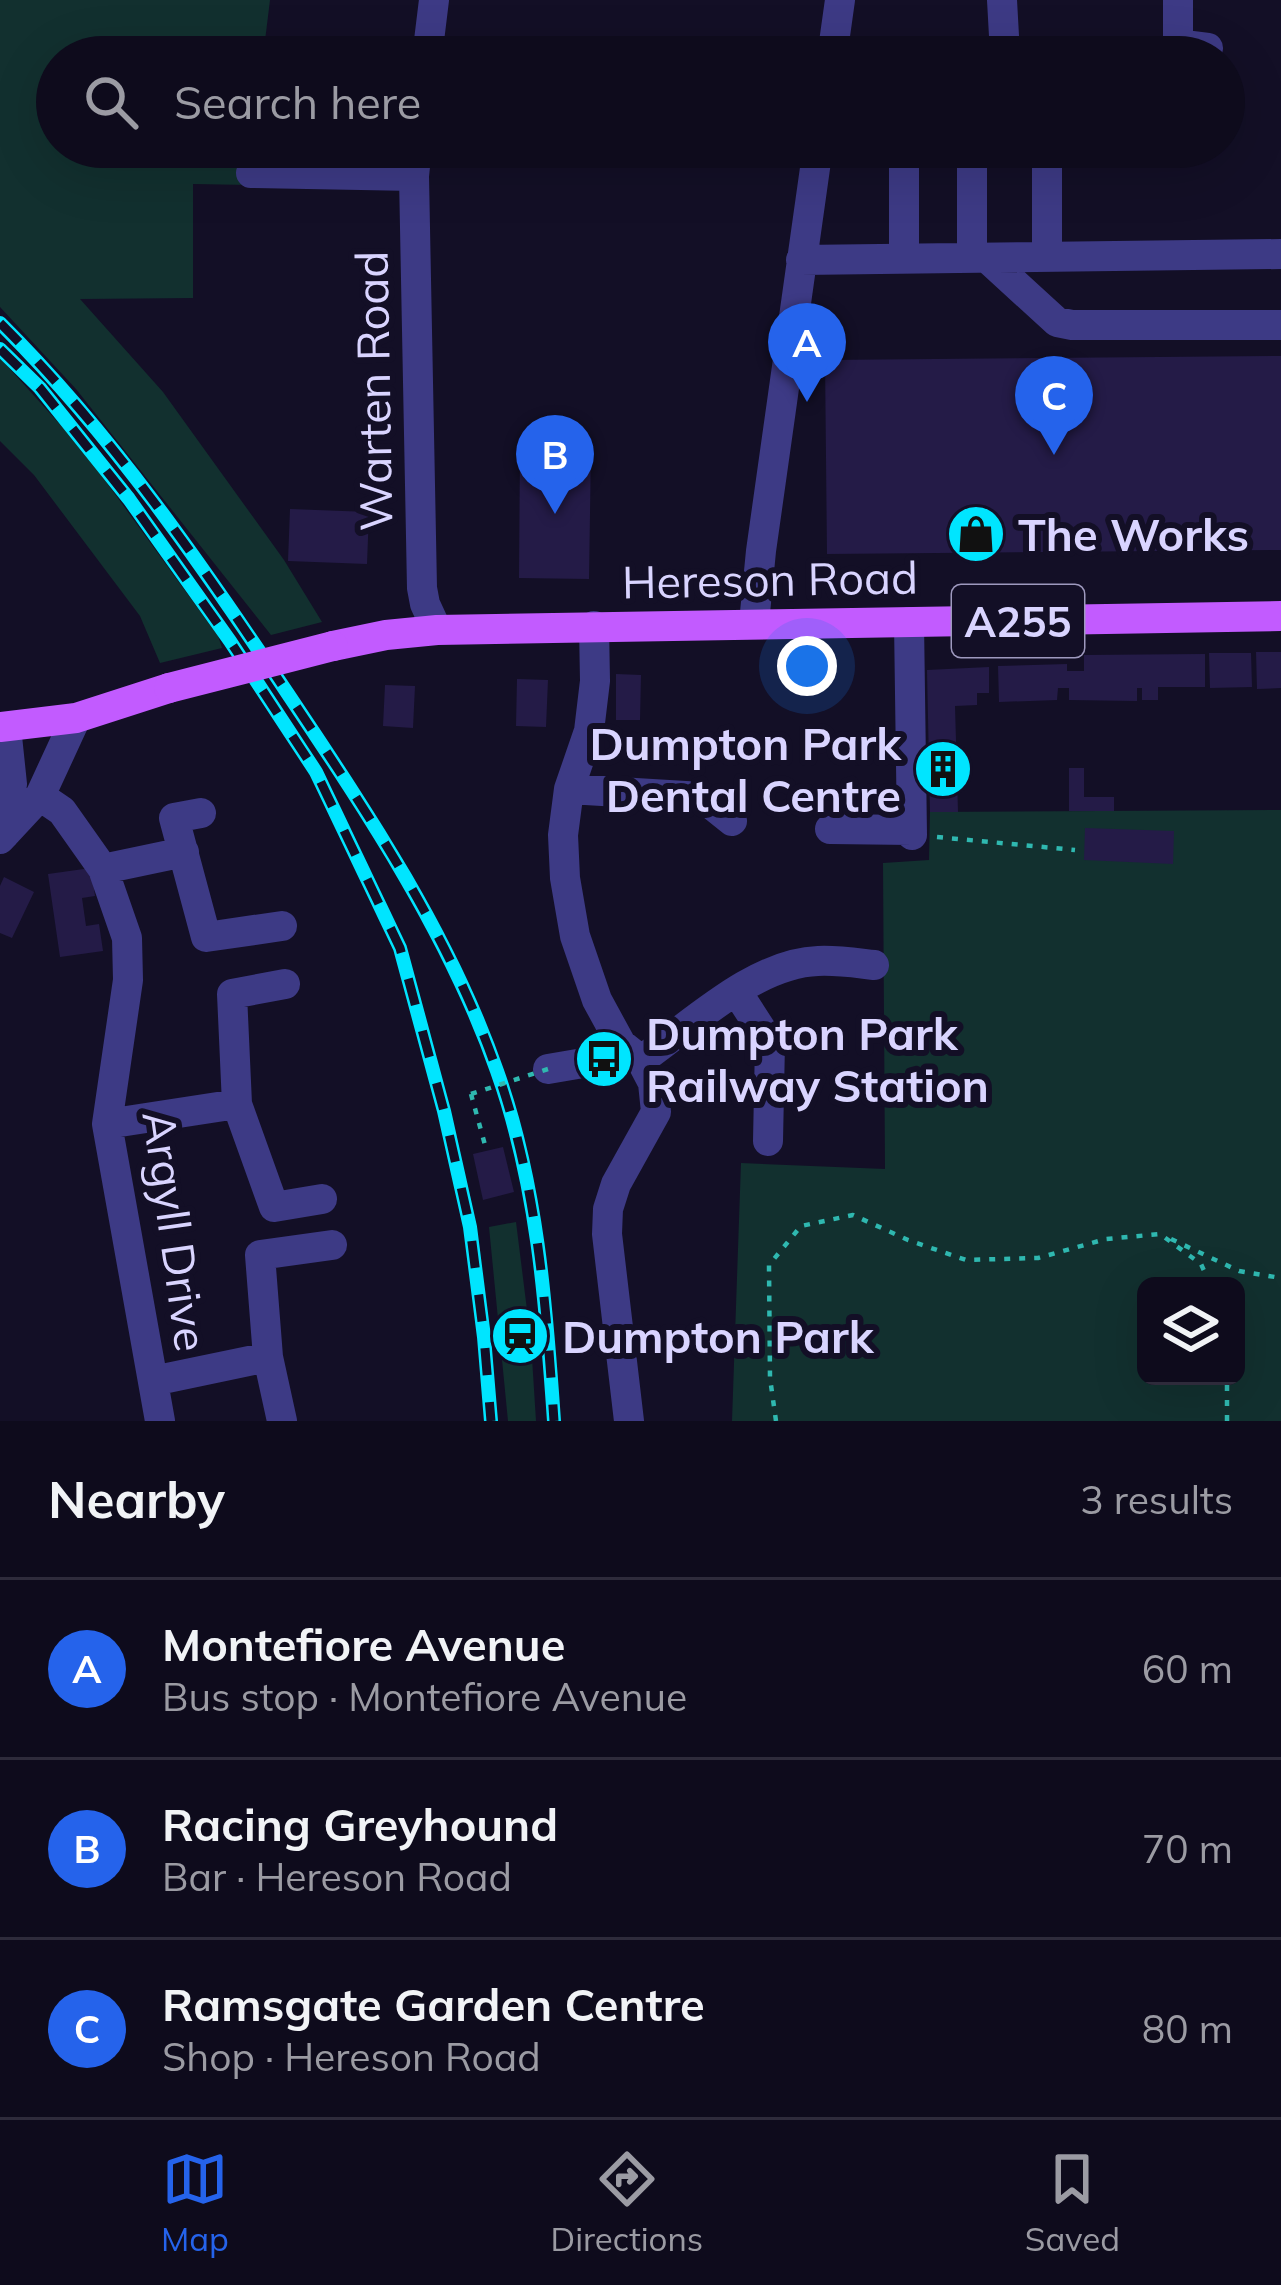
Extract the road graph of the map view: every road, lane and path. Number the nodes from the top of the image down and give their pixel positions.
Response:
1 (434, 0) edge
2 (840, 0) edge
3 (1002, 0) edge
4 (1178, 0) edge
5 (430, 36) edge
6 (835, 36) edge
7 (1004, 36) edge
8 (1178, 36) edge
9 (319, 168) edge
10 (415, 168) edge
11 (815, 168) edge
12 (904, 168) edge
13 (973, 168) edge
14 (1047, 168) edge
15 (251, 173) dead end
16 (1281, 254) edge
17 (1047, 257) junction
18 (979, 258) junction
19 (904, 259) junction
20 (801, 260) junction
21 (1281, 325) edge
22 (1281, 616) edge
23 (909, 622) junction
24 (754, 623) junction
25 (594, 626) junction
26 (437, 630) junction
27 (76, 718) junction
28 (3, 727) edge
29 (569, 789) junction
30 (40, 796) junction
31 (201, 813) dead end
32 (733, 821) dead end
33 (830, 829) dead end
34 (912, 832) junction
35 (2, 837) edge
36 (1075, 850) dead end
37 (184, 852) junction
38 (103, 869) junction
39 (282, 926) dead end
40 (874, 965) dead end
41 (285, 984) dead end
42 (737, 992) junction
43 (631, 1052) junction
44 (548, 1069) joint
45 (237, 1104) junction
46 (107, 1124) junction
47 (768, 1141) dead end
48 (484, 1145) dead end
49 (322, 1199) dead end
50 (1160, 1234) junction
51 (332, 1245) dead end
52 (1207, 1277) edge
53 (1281, 1278) edge
54 (268, 1357) junction
55 (153, 1381) junction
56 (1227, 1385) edge
57 (160, 1421) edge
58 (282, 1421) edge
59 (629, 1421) edge
60 (776, 1421) edge
61 (1227, 1421) edge

1 - 5 street
2 - 6 street
3 - 7 street
4 - 8 street
9 - 15 street
10 - 26 street, Warten Road
11 - 20 street
12 - 19 street
13 - 18 street
14 - 17 street
16 - 17 street
17 - 18 street
18 - 19 street
18 - 21 street
19 - 20 street
20 - 24 street
22 - 23 main road, Hereson Road / A255
23 - 24 main road, Hereson Road / A255
23 - 34 street
24 - 25 main road, Hereson Road / A255
25 - 26 main road, Hereson Road / A255
25 - 29 street
26 - 27 main road, Hereson Road / A255, bridge
27 - 28 main road, A255
27 - 30 street
28 - 35 street
29 - 32 street
29 - 43 street
30 - 35 street
30 - 38 street, Argyll Drive
31 - 37 street
33 - 34 street
34 - 36 path
37 - 38 street
37 - 39 street
38 - 46 street, Argyll Drive
40 - 42 street
41 - 45 street
42 - 43 street
42 - 47 street
43 - 44 street
43 - 59 street
44 - 48 path, bridge
45 - 46 street
45 - 49 street
46 - 55 street, Argyll Drive
50 - 52 path
50 - 53 path
50 - 60 path
51 - 54 street
54 - 55 street
54 - 58 street
55 - 57 street, Argyll Drive
56 - 61 path

